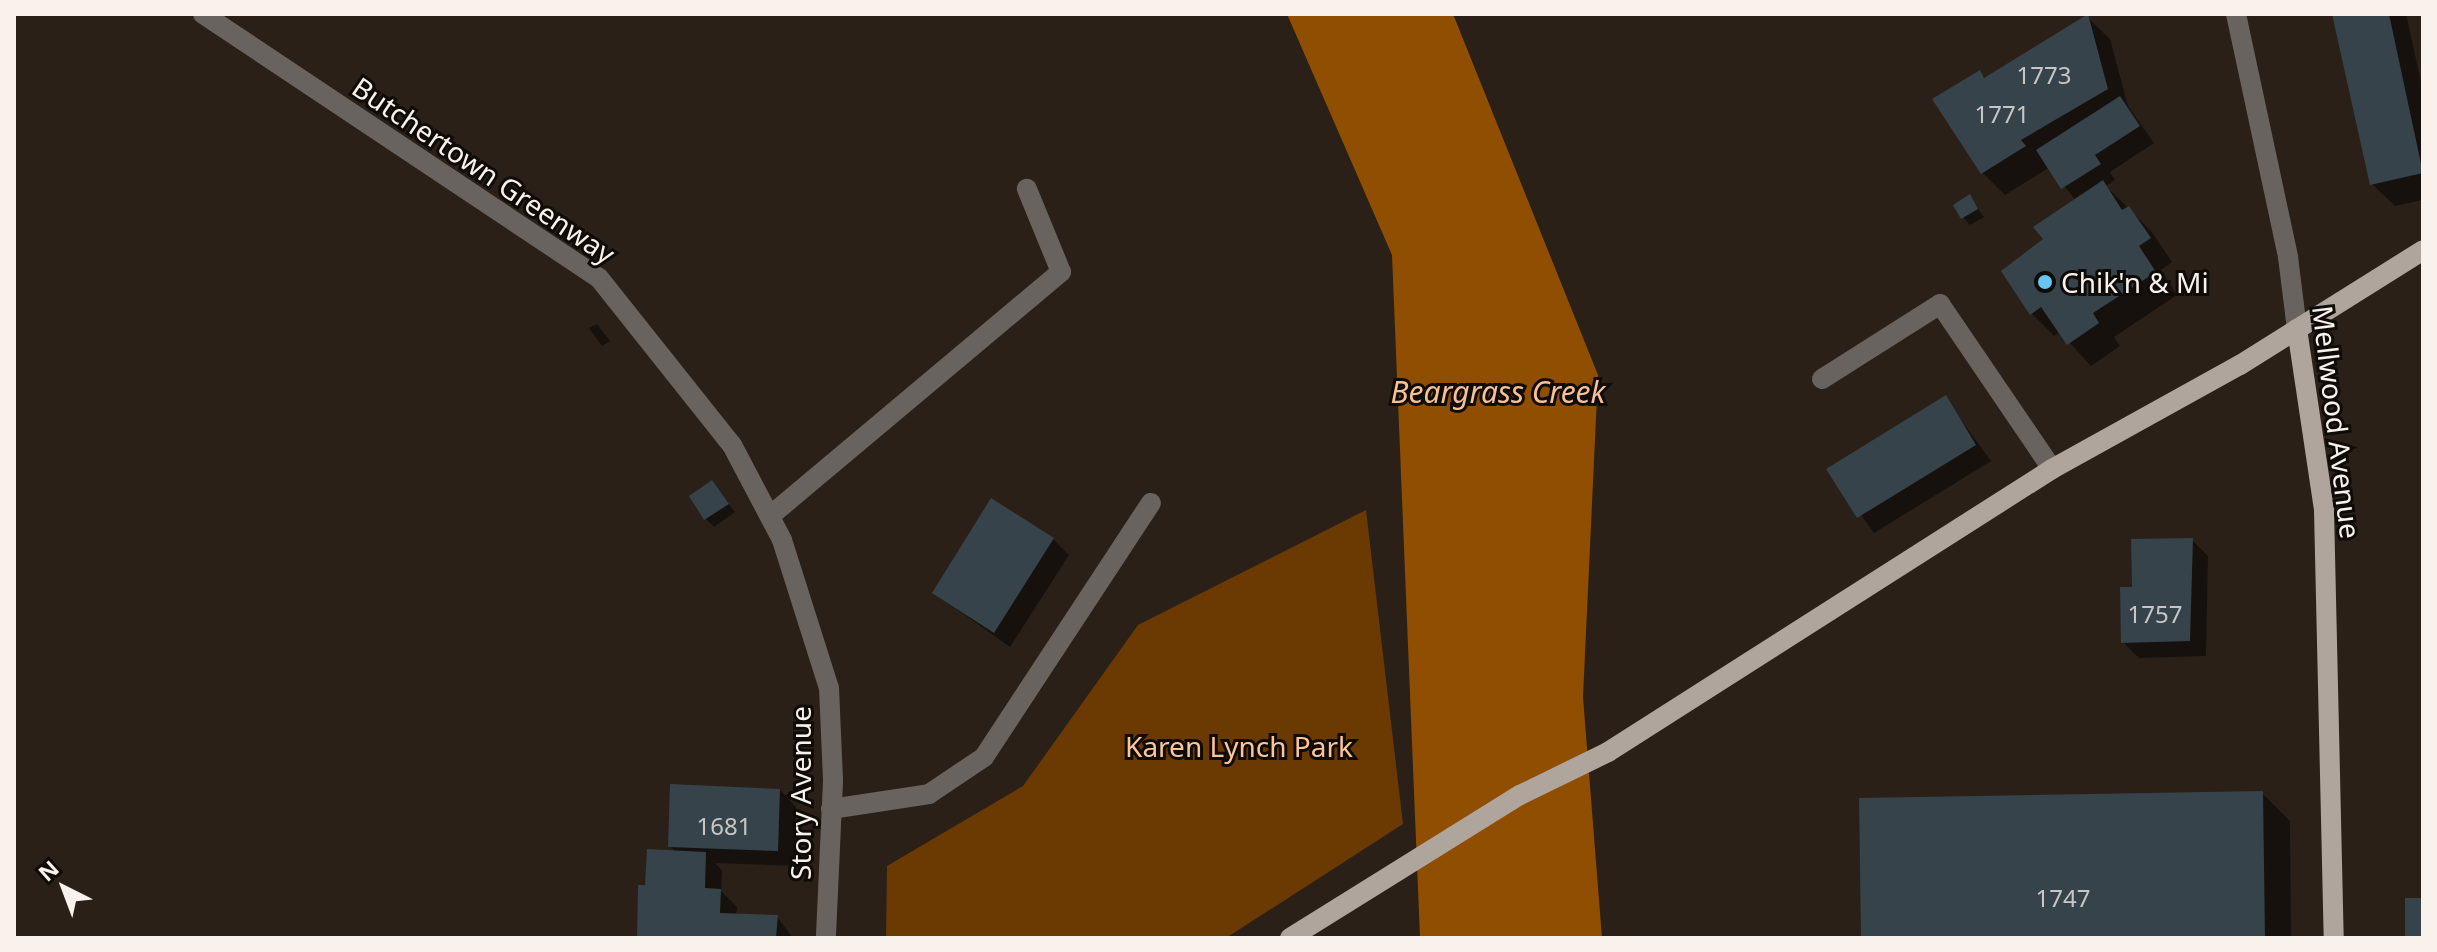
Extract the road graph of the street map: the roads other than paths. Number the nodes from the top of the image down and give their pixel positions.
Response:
1 (203, 14) edge
2 (2236, 14) edge
3 (1027, 189) dead end
4 (2423, 250) edge
5 (2297, 329) junction
6 (1822, 379) dead end
7 (2052, 469) junction
8 (1151, 503) dead end
9 (770, 516) junction
10 (831, 809) junction
11 (826, 938) edge
12 (1290, 938) edge
13 (2334, 938) edge

1 - 9 street, Butchertown Greenway
2 - 5 street, Mellwood Avenue
3 - 9 street
4 - 5 main road
5 - 7 main road
5 - 13 main road, Mellwood Avenue
6 - 7 street
7 - 12 main road
8 - 10 street
9 - 10 street, Story Avenue
10 - 11 street, Story Avenue

